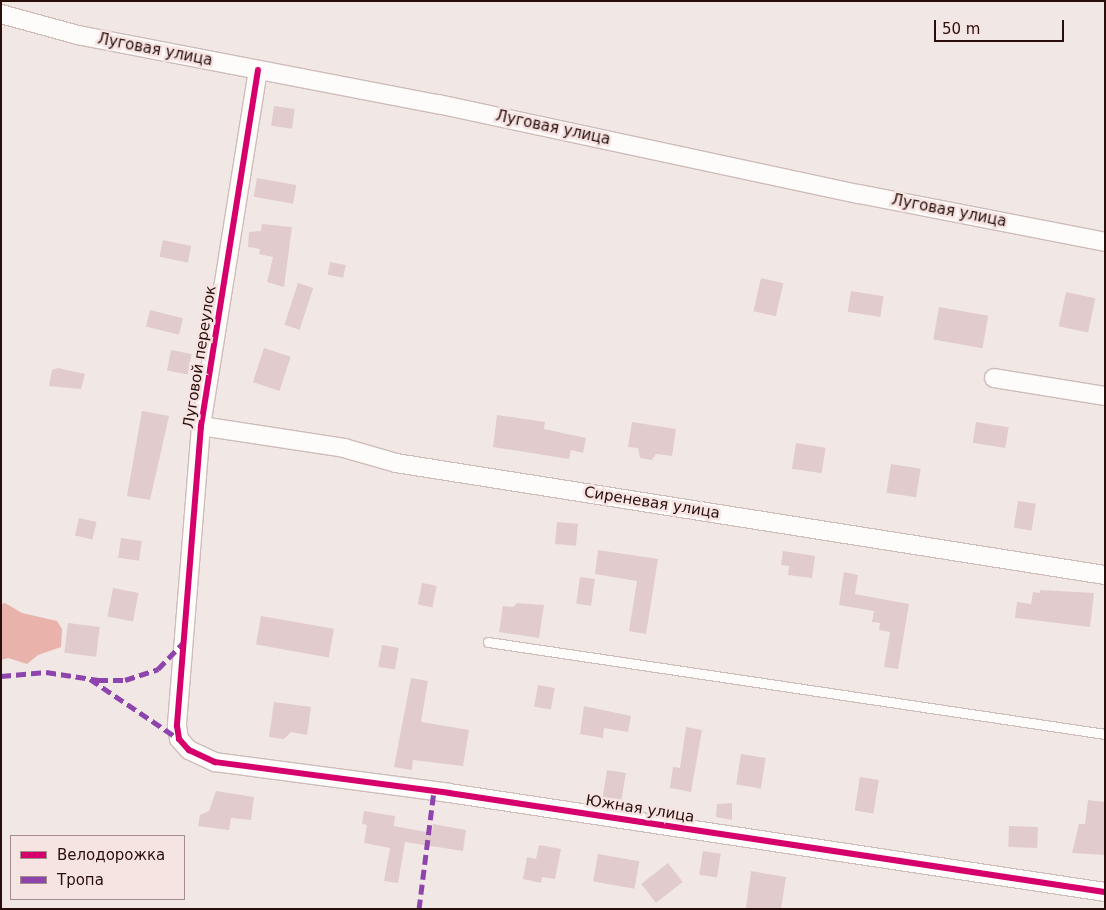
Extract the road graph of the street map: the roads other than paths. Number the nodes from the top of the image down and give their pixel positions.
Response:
1 (1, 14) edge
2 (258, 70) junction
3 (1105, 242) edge
4 (994, 378) dead end
5 (1105, 396) edge
6 (201, 426) junction
7 (1105, 575) edge
8 (488, 642) dead end
9 (1105, 734) edge
10 (179, 739) joint
11 (1105, 892) edge

1 - 2 street, Луговая улица
2 - 3 street, Луговая улица
2 - 6 street, Луговой переулок
4 - 5 street
6 - 7 street, Сиреневая улица
6 - 10 street, Луговой переулок
8 - 9 lane
10 - 11 street, Южная улица

